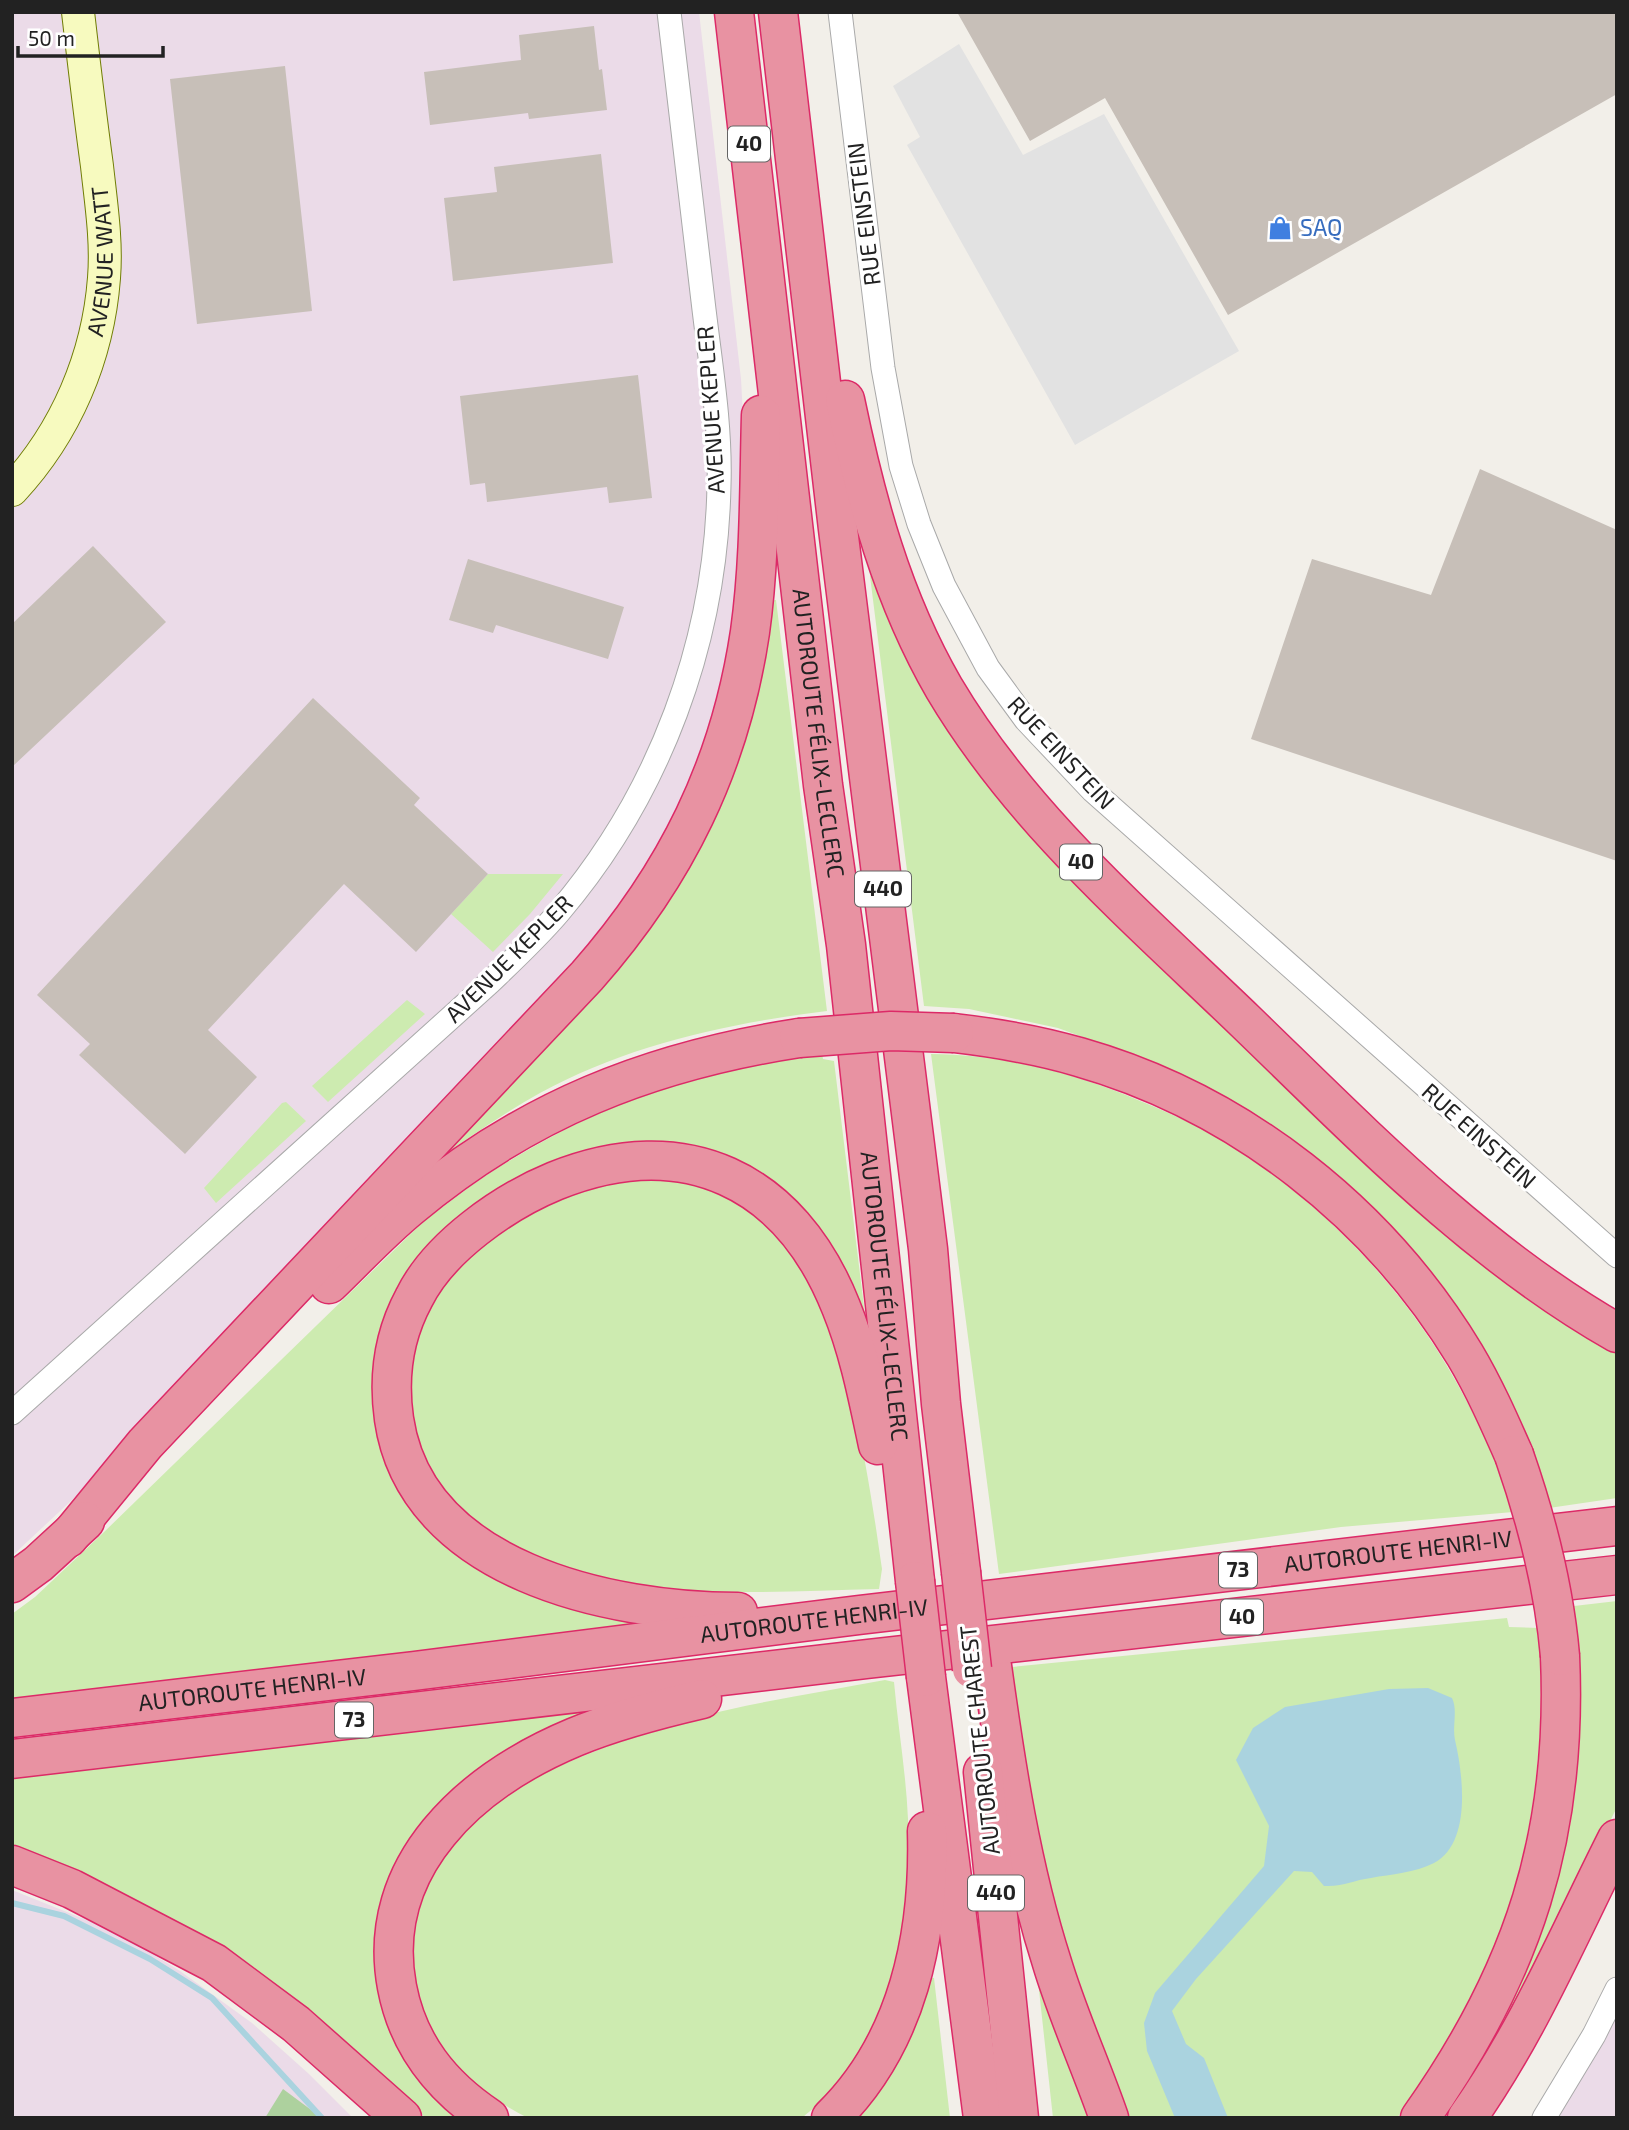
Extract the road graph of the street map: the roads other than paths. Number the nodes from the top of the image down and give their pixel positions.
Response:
1 (78, 12) edge
2 (669, 12) edge
3 (734, 12) edge
4 (778, 12) edge
5 (840, 12) edge
6 (802, 217) junction
7 (764, 275) junction
8 (12, 490) edge
9 (1617, 1256) edge
10 (1617, 1333) edge
11 (12, 1413) edge
12 (1617, 1526) edge
13 (68, 1538) junction
14 (970, 1571) joint
15 (914, 1574) junction
16 (1617, 1576) edge
17 (12, 1583) edge
18 (859, 1615) junction
19 (867, 1659) junction
20 (982, 1667) junction
21 (928, 1692) junction
22 (12, 1718) edge
23 (12, 1759) edge
24 (1617, 1839) edge
25 (12, 1865) edge
26 (141, 1925) junction
27 (1617, 1989) edge
28 (373, 2118) edge
29 (402, 2118) edge
30 (489, 2118) edge
31 (831, 2118) edge
32 (983, 2118) edge
33 (1019, 2118) edge
34 (1109, 2118) edge
35 (1420, 2118) edge
36 (1467, 2118) edge
37 (1544, 2118) edge

1 - 8 street, AVENUE WATT
2 - 11 street, AVENUE KEPLER
3 - 7 highway, AUTOROUTE FÉLIX-LECLERC / 40
4 - 6 highway, AUTOROUTE FÉLIX-LECLERC / 40
5 - 9 street, RUE EINSTEIN
6 - 10 highway, 40
6 - 14 highway, AUTOROUTE FÉLIX-LECLERC / 440
7 - 13 highway
7 - 15 highway, AUTOROUTE FÉLIX-LECLERC / 40
12 - 18 highway, AUTOROUTE HENRI-IV / 73
13 - 17 highway
13 - 35 highway, bridge
14 - 20 highway, AUTOROUTE CHAREST / 440, bridge
15 - 18 highway
15 - 21 highway, AUTOROUTE CHAREST / 40, bridge
16 - 19 highway, AUTOROUTE HENRI-IV / 40
18 - 22 highway, AUTOROUTE HENRI-IV / 73
19 - 23 highway, AUTOROUTE HENRI-IV / 73
19 - 30 highway
20 - 33 highway, AUTOROUTE CHAREST / 440
20 - 34 highway
21 - 31 highway
21 - 32 highway, AUTOROUTE CHAREST / 440
24 - 36 highway
25 - 26 highway
26 - 28 highway
26 - 29 highway
27 - 37 street

